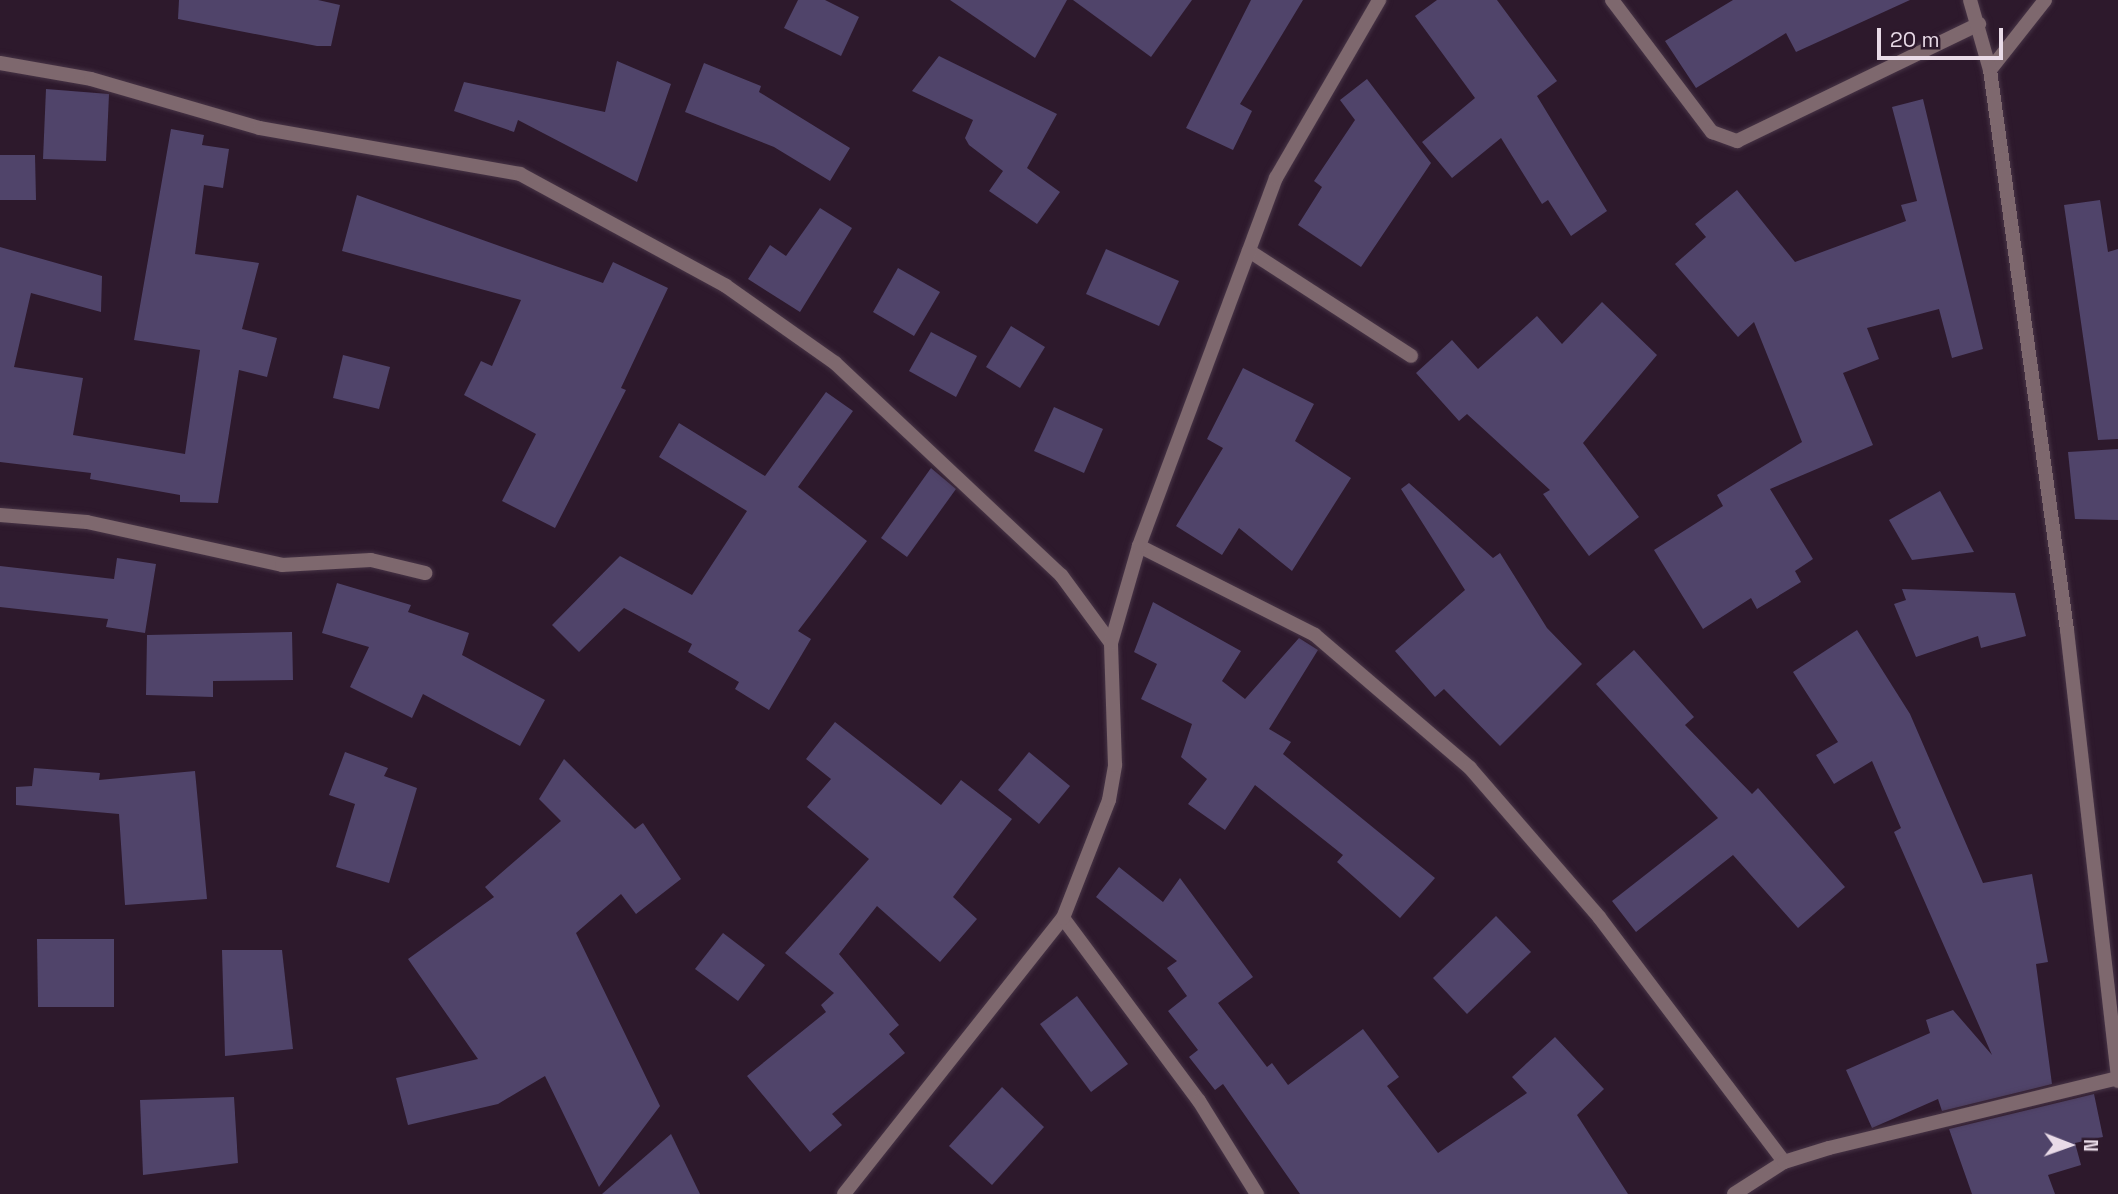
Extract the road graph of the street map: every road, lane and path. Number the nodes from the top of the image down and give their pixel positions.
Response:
1 (1379, 0) edge
2 (1612, 0) edge
3 (1970, 0) edge
4 (2045, 0) edge
5 (1979, 24) junction
6 (0, 63) edge
7 (1990, 69) junction
8 (1249, 251) junction
9 (1411, 356) dead end
10 (0, 515) edge
11 (1139, 546) junction
12 (425, 573) dead end
13 (1111, 643) junction
14 (1063, 918) junction
15 (2113, 1004) edge
16 (2118, 1080) edge
17 (1784, 1162) junction
18 (844, 1194) edge
19 (1257, 1194) edge
20 (1734, 1194) edge

1 - 8 street
2 - 5 street
3 - 5 street
4 - 7 street
5 - 7 street
6 - 13 street
7 - 15 street
8 - 9 street
8 - 11 street
10 - 12 street
11 - 13 street
11 - 17 street
13 - 14 street
14 - 18 street
14 - 19 street
15 - 16 street
16 - 17 street
17 - 20 street

